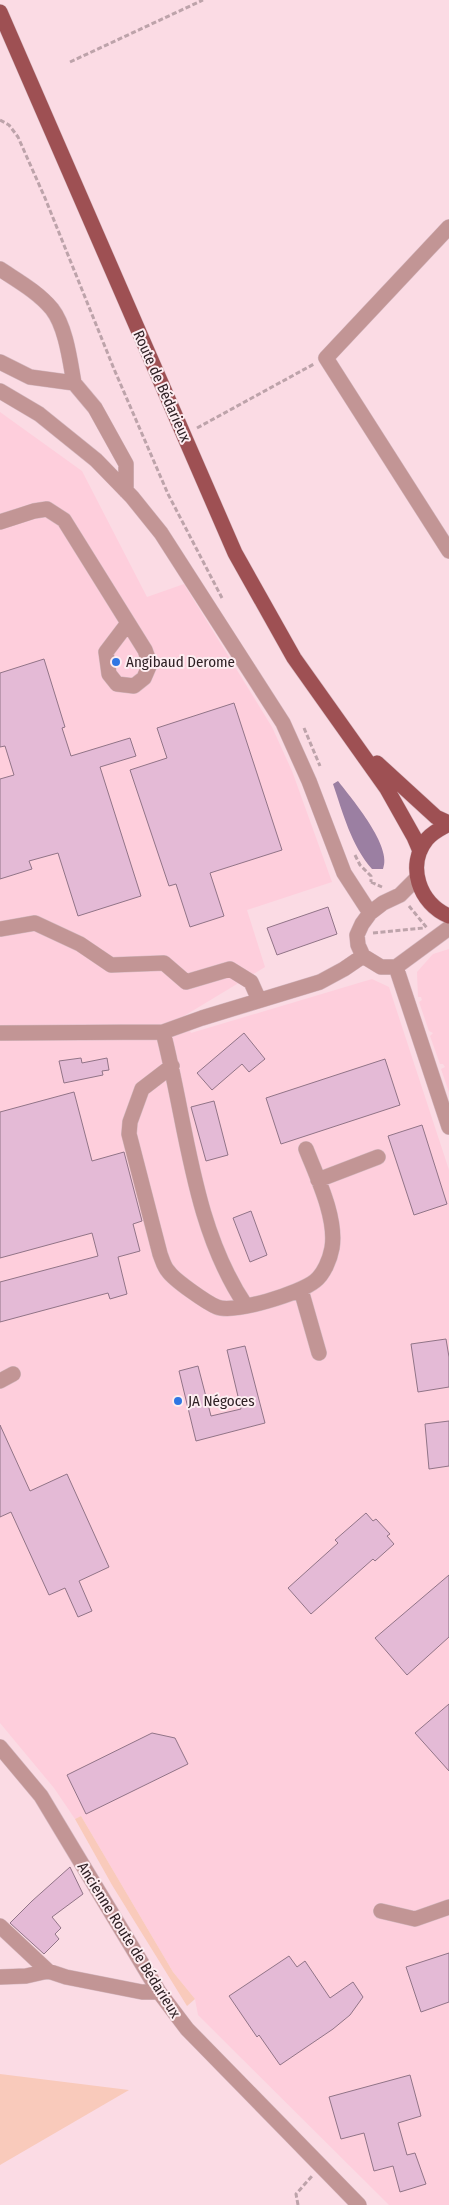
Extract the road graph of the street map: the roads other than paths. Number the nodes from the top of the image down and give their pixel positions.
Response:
1 (0, 12) edge
2 (449, 226) edge
3 (0, 269) edge
4 (0, 362) edge
5 (74, 383) junction
6 (0, 391) edge
7 (126, 492) junction
8 (0, 522) edge
9 (449, 551) edge
10 (128, 623) dead end
11 (356, 744) junction
12 (449, 823) edge
13 (420, 851) junction
14 (417, 878) junction
15 (370, 914) junction
16 (449, 916) edge
17 (449, 928) edge
18 (0, 929) edge
19 (362, 956) junction
20 (396, 967) junction
21 (259, 1000) junction
22 (164, 1032) junction
23 (0, 1033) edge
24 (172, 1066) junction
25 (449, 1127) edge
26 (306, 1149) dead end
27 (378, 1157) dead end
28 (318, 1180) junction
29 (301, 1290) junction
30 (246, 1306) junction
31 (319, 1353) dead end
32 (0, 1747) edge
33 (449, 1907) edge
34 (381, 1911) dead end
35 (0, 1926) edge
36 (48, 1971) junction
37 (0, 1978) edge
38 (158, 1992) junction
39 (359, 2205) edge

1 - 11 main road, Route de Bédarieux
2 - 9 street
3 - 5 street
4 - 5 street
5 - 7 street
6 - 7 street
7 - 15 street
8 - 10 street
11 - 12 main road, Route de Bédarieux
11 - 13 main road, Route de Bédarieux
12 - 13 main road
13 - 14 main road
14 - 15 street
14 - 16 main road
15 - 19 street
17 - 20 street
18 - 21 street
19 - 20 street
19 - 21 street
20 - 25 street
21 - 22 street
22 - 23 street
22 - 24 street
24 - 30 street
24 - 30 street
26 - 28 street
27 - 28 street
28 - 29 street
29 - 30 street
29 - 31 street
32 - 38 street, Ancienne Route de Bédarieux
33 - 34 street
35 - 36 street
36 - 37 street
36 - 38 street
38 - 39 street, Ancienne Route de Bédarieux

